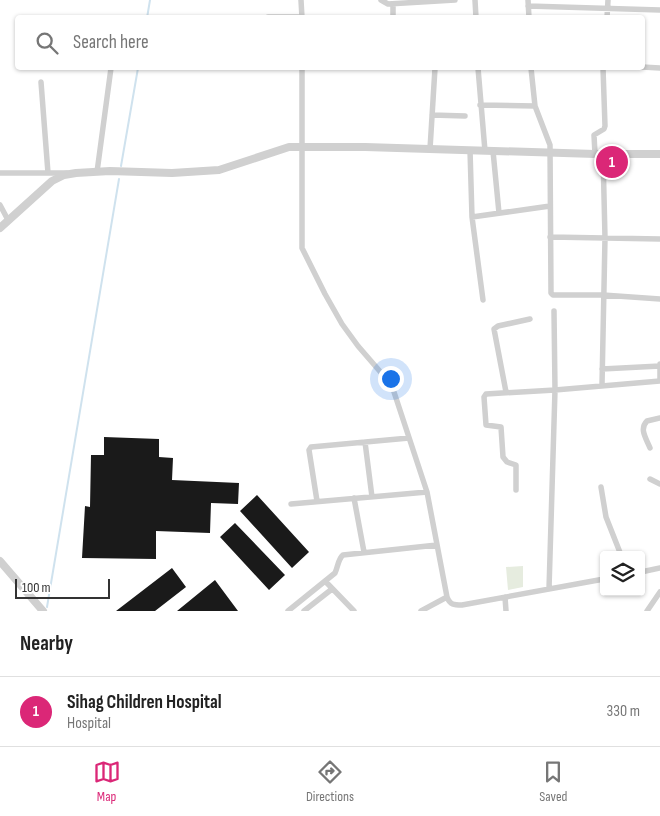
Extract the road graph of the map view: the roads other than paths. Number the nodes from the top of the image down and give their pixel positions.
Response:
1 (301, 0) edge
2 (381, 0) edge
3 (455, 0) edge
4 (475, 0) edge
5 (608, 0) edge
6 (415, 1) edge
7 (435, 1) edge
8 (528, 3) edge
9 (393, 4) junction
10 (608, 8) junction
11 (660, 10) edge
12 (302, 15) edge
13 (392, 15) edge
14 (476, 15) edge
15 (607, 15) edge
16 (645, 67) edge
17 (660, 68) edge
18 (111, 70) edge
19 (302, 70) edge
20 (434, 70) edge
21 (478, 70) edge
22 (531, 70) edge
23 (603, 70) edge
24 (41, 82) dead end
25 (480, 105) junction
26 (535, 106) junction
27 (432, 115) junction
28 (465, 116) dead end
29 (301, 146) junction
30 (430, 149) junction
31 (470, 150) junction
32 (489, 151) junction
33 (550, 152) junction
34 (599, 154) junction
35 (660, 154) edge
36 (97, 172) junction
37 (0, 173) edge
38 (48, 173) junction
39 (76, 173) junction
40 (550, 206) junction
41 (1, 208) edge
42 (498, 213) junction
43 (472, 217) junction
44 (8, 220) junction
45 (0, 228) edge
46 (550, 237) junction
47 (605, 238) junction
48 (660, 239) edge
49 (603, 295) junction
50 (660, 299) edge
51 (483, 300) dead end
52 (554, 311) dead end
53 (530, 319) dead end
54 (660, 365) edge
55 (602, 370) junction
56 (602, 385) junction
57 (555, 390) junction
58 (506, 392) junction
59 (660, 418) edge
60 (409, 438) junction
61 (364, 442) junction
62 (650, 448) dead end
63 (650, 479) dead end
64 (660, 484) edge
65 (601, 487) dead end
66 (516, 490) dead end
67 (427, 492) junction
68 (372, 497) junction
69 (354, 498) junction
70 (317, 501) junction
71 (291, 504) dead end
72 (437, 545) junction
73 (619, 551) edge
74 (364, 552) junction
75 (0, 560) edge
76 (660, 568) edge
77 (645, 571) edge
78 (600, 580) edge
79 (325, 581) junction
80 (550, 588) junction
81 (332, 589) junction
82 (660, 592) edge
83 (447, 597) junction
84 (506, 597) junction
85 (43, 611) edge
86 (288, 611) edge
87 (304, 611) edge
88 (354, 611) edge
89 (421, 611) edge
90 (506, 611) edge
91 (647, 611) edge

1 - 12 street
2 - 9 street
3 - 7 street
4 - 14 street
5 - 10 street
6 - 7 street
6 - 9 street
8 - 10 street
9 - 13 street
10 - 11 street
10 - 15 street
16 - 17 street
18 - 36 street
19 - 29 street
20 - 27 street
21 - 25 street
22 - 26 street
23 - 34 street
24 - 38 street
25 - 26 street
25 - 32 street
26 - 33 street
27 - 28 street
27 - 30 street
29 - 30 street
29 - 36 street
29 - 60 street
30 - 31 street
31 - 32 street
31 - 43 street
32 - 33 street
32 - 42 street
33 - 34 street
33 - 40 street
34 - 35 street
34 - 47 street
36 - 39 street
37 - 38 street
38 - 39 street
39 - 44 street
40 - 42 street
40 - 46 street
41 - 44 street
42 - 43 street
43 - 51 street
44 - 45 street
46 - 47 street
46 - 49 street
47 - 48 street
47 - 49 street
49 - 50 street
49 - 55 street
52 - 57 street
53 - 58 street
54 - 55 street
54 - 56 street
55 - 56 street
56 - 57 street
57 - 58 street
57 - 80 street
58 - 66 street
59 - 62 street
60 - 61 street
60 - 67 street
61 - 68 street
61 - 70 street
63 - 64 street
65 - 73 street
67 - 68 street
67 - 72 street
68 - 69 street
69 - 70 street
69 - 74 street
70 - 71 street
72 - 74 street
72 - 83 street
74 - 79 street
75 - 85 street
76 - 77 street
78 - 80 street
79 - 81 street
79 - 86 street
80 - 84 street
81 - 87 street
81 - 88 street
82 - 91 street
83 - 84 street
83 - 89 street
84 - 90 street

